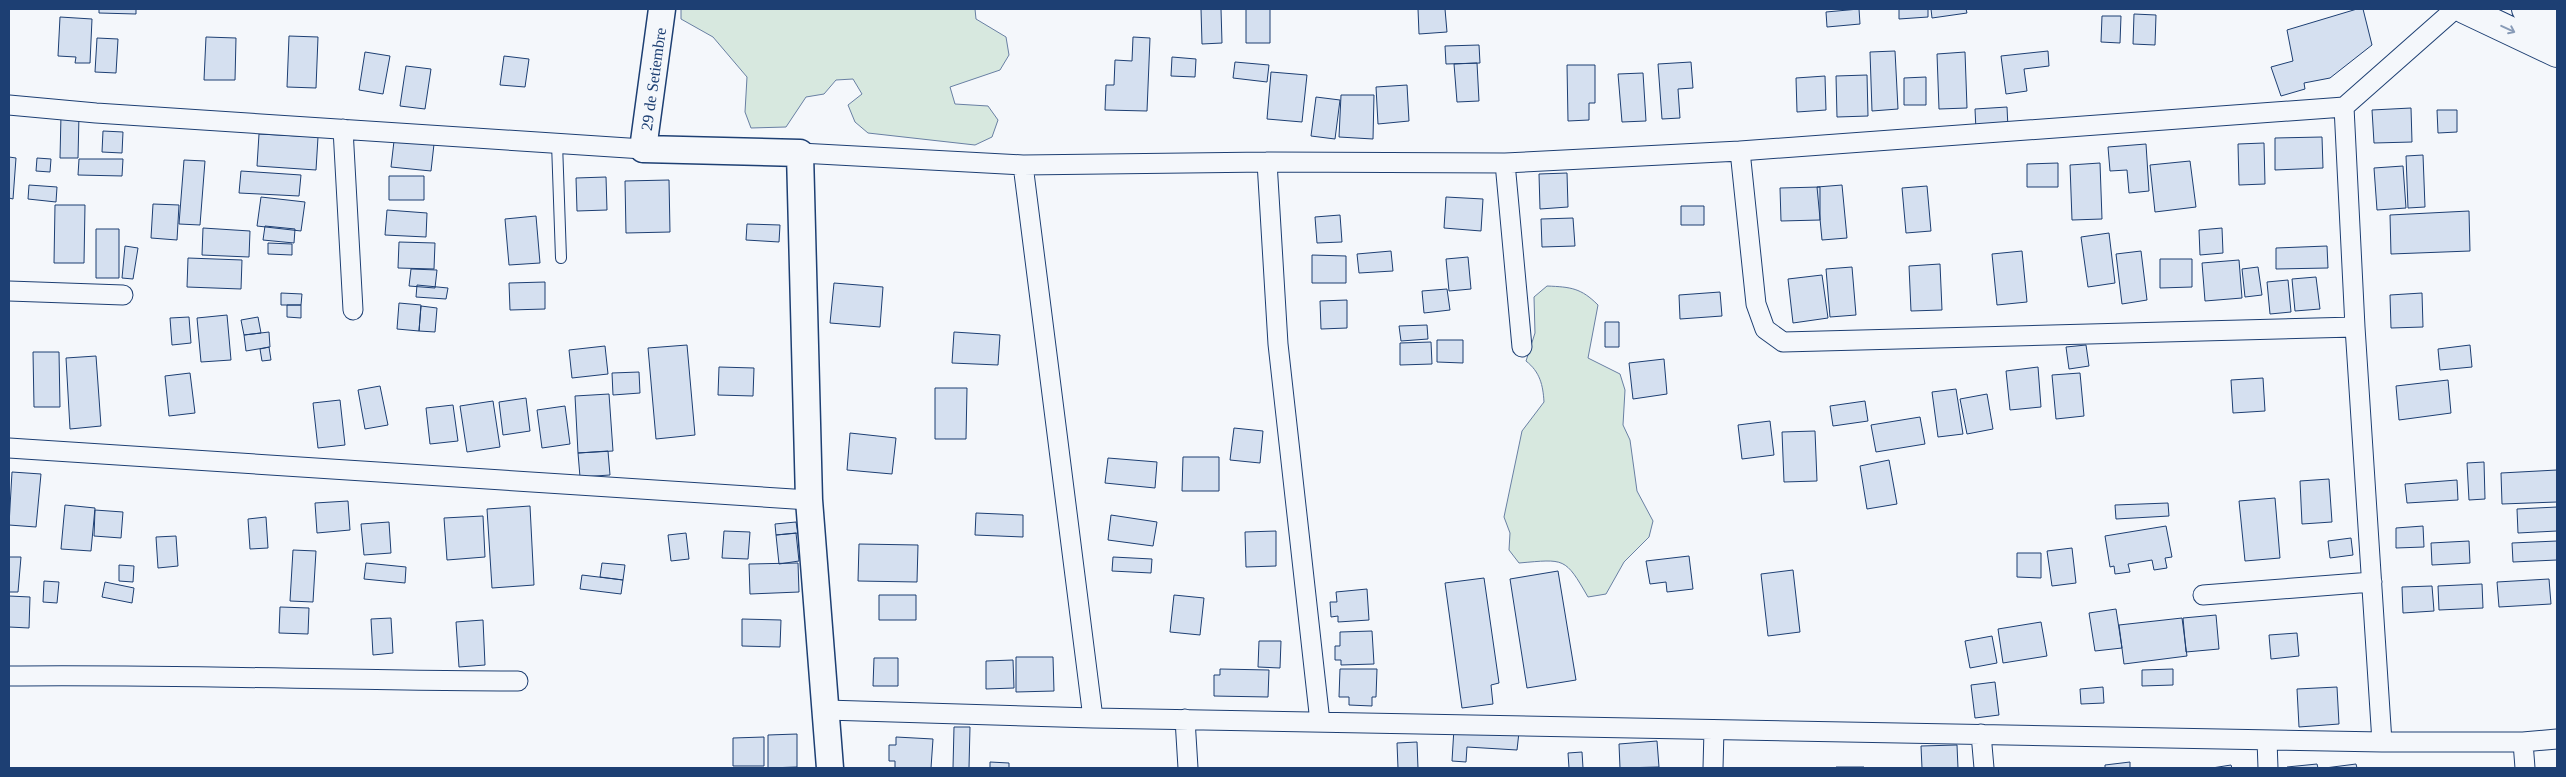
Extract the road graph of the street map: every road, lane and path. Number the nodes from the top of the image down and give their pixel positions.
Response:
1 (662, 9) edge
2 (2455, 9) edge
3 (2464, 9) edge
4 (2526, 9) edge
5 (2557, 24) edge
6 (2557, 53) edge
7 (9, 105) edge
8 (2344, 107) junction
9 (344, 129) junction
10 (556, 143) junction
11 (644, 149) junction
12 (1740, 151) junction
13 (800, 153) junction
14 (1267, 162) junction
15 (1505, 163) junction
16 (1023, 165) junction
17 (561, 258) dead end
18 (9, 291) edge
19 (123, 295) dead end
20 (353, 310) dead end
21 (2355, 327) junction
22 (1522, 347) dead end
23 (9, 448) edge
24 (809, 500) junction
25 (2372, 582) junction
26 (2203, 595) dead end
27 (9, 676) edge
28 (518, 681) dead end
29 (826, 710) junction
30 (1093, 718) junction
31 (1185, 719) junction
32 (1320, 722) junction
33 (1714, 730) junction
34 (1981, 734) junction
35 (2557, 739) edge
36 (2267, 740) junction
37 (2382, 742) junction
38 (2522, 742) junction
39 (830, 768) edge
40 (1188, 768) edge
41 (1713, 768) edge
42 (1984, 768) edge
43 (2268, 768) edge
44 (2525, 768) edge

1 - 11 street, 29 de Setiembre
2 - 8 street
3 -> 6 highway
4 - 5 highway
7 - 9 street
8 - 12 street
8 - 21 street
9 - 10 street
9 - 20 street
10 - 11 street
10 - 17 lane
11 - 13 street
12 - 15 street
12 - 21 street
13 - 16 street
13 - 24 street
14 - 15 street
14 - 16 street
14 - 32 street
15 - 22 street
16 - 30 street
18 - 19 street
21 - 25 street
23 - 24 street
24 - 29 street
25 - 26 street
25 - 37 street
27 - 28 street
29 - 30 street
29 - 39 street
30 - 31 street
31 - 32 street
31 - 40 street
32 - 33 street
33 - 34 street
33 - 41 street
34 - 36 street
34 - 42 street
35 - 38 street
36 - 37 street
36 - 43 street
37 - 38 street
38 - 44 street

